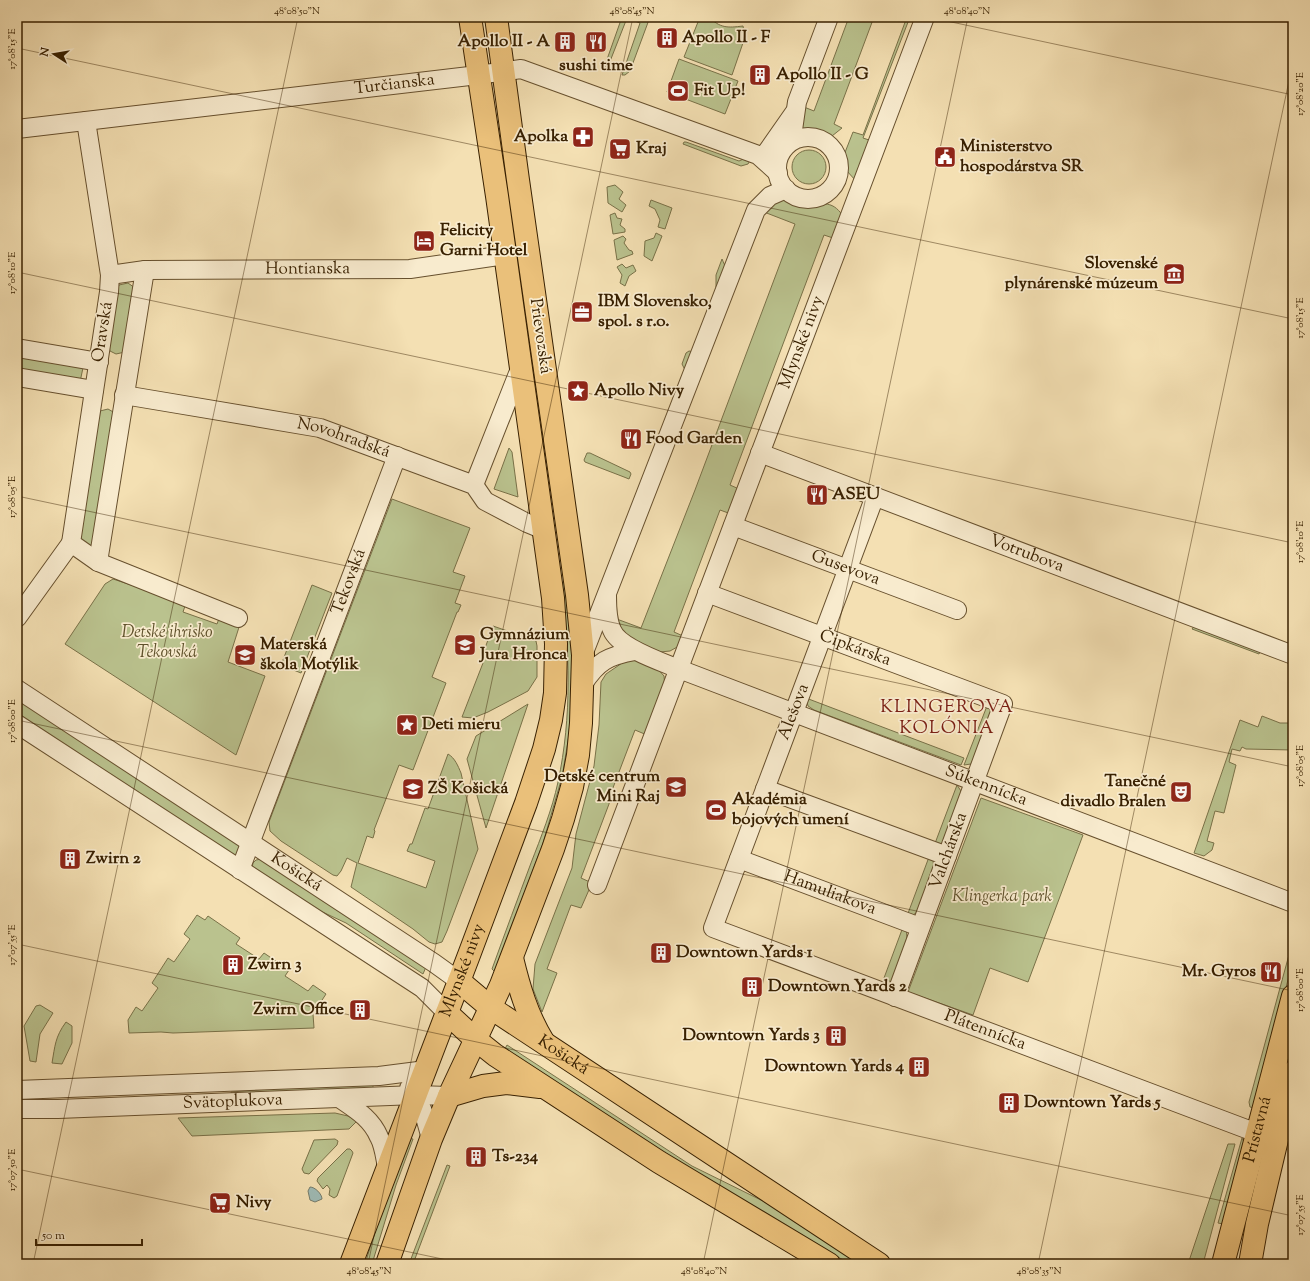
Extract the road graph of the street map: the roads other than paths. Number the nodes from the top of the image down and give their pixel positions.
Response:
1 (470, 17) edge
2 (496, 17) edge
3 (829, 17) edge
4 (925, 17) edge
5 (504, 72) junction
6 (478, 75) junction
7 (794, 112) junction
8 (86, 121) junction
9 (17, 129) edge
10 (791, 142) junction
11 (762, 154) junction
12 (837, 178) junction
13 (782, 181) junction
14 (825, 194) junction
15 (856, 199) junction
16 (505, 255) junction
17 (145, 270) junction
18 (110, 275) junction
19 (17, 348) edge
20 (98, 362) junction
21 (521, 366) junction
22 (17, 378) edge
23 (94, 390) junction
24 (124, 395) junction
25 (760, 453) junction
26 (397, 456) junction
27 (474, 485) junction
28 (875, 496) junction
29 (733, 526) junction
30 (544, 530) junction
31 (71, 543) junction
32 (98, 562) junction
33 (848, 569) junction
34 (707, 593) junction
35 (607, 596) junction
36 (958, 610) dead end
37 (17, 618) edge
38 (238, 618) dead end
39 (823, 636) junction
40 (635, 651) junction
41 (583, 655) junction
42 (1293, 655) edge
43 (679, 669) junction
44 (556, 672) joint
45 (583, 684) junction
46 (17, 689) edge
47 (1003, 704) joint
48 (794, 713) junction
49 (17, 724) edge
50 (974, 782) junction
51 (765, 789) junction
52 (250, 843) junction
53 (947, 856) junction
54 (739, 859) junction
55 (240, 870) junction
56 (597, 885) dead end
57 (1293, 903) edge
58 (920, 927) junction
59 (713, 928) joint
60 (512, 958) junction
61 (459, 981) junction
62 (1293, 996) edge
63 (895, 997) junction
64 (491, 1008) junction
65 (447, 1013) junction
66 (476, 1039) junction
67 (544, 1044) junction
68 (426, 1070) junction
69 (1293, 1072) edge
70 (379, 1076) junction
71 (547, 1088) junction
72 (17, 1090) edge
73 (416, 1095) junction
74 (449, 1096) junction
75 (339, 1098) junction
76 (17, 1109) edge
77 (1257, 1133) junction
78 (431, 1139) junction
79 (388, 1167) junction
80 (351, 1264) edge
81 (387, 1264) edge
82 (829, 1264) edge
83 (879, 1264) edge
84 (1223, 1264) edge
85 (1250, 1264) edge

1 - 6 main road, Prievozská
2 - 5 main road, Prievozská
3 - 7 street
4 - 15 street, Mlynské nivy
5 - 6 street, Turčianska
5 - 11 street, Turčianska
5 - 41 main road, Prievozská
6 - 8 street, Turčianska
6 - 16 main road, Prievozská
7 - 10 street
7 - 11 street
8 - 9 street, Turčianska
8 - 18 street, Oravská
10 - 11 street
10 - 12 street
10 - 13 street
11 - 13 street, Turčianska
12 - 14 street
12 - 15 street
13 - 14 street
13 - 35 street
14 - 15 street
15 - 25 street, Mlynské nivy
16 - 17 street, Hontianska
16 - 21 main road, Prievozská
17 - 18 street, Hontianska
17 - 24 street, Oravská
18 - 20 street, Oravská
19 - 20 street
20 - 23 street, Oravská
21 - 27 street, Prievozská
21 - 30 main road, Prievozská
22 - 23 street
23 - 31 street, Oravská
24 - 26 street, Novohradská
24 - 32 street, Oravská
25 - 28 street, Votrubova
25 - 29 street, Mlynské nivy
26 - 27 street, Novohradská
26 - 52 street, Tekovská
27 - 30 street
28 - 33 street, Alešova
28 - 42 street, Votrubova
29 - 33 street, Gusevova
29 - 34 street, Mlynské nivy
30 - 44 main road, Prievozská
31 - 32 street
31 - 37 street, Oravská
32 - 38 street
33 - 36 street, Gusevova
33 - 39 street, Alešova
34 - 39 street, Čipkárska
34 - 43 street, Mlynské nivy
35 - 40 street
35 - 41 street
39 - 47 street, Čipkárska
39 - 48 street, Alešova
40 - 43 street
40 - 45 street
41 - 45 main road
43 - 48 street, Súkennícka
43 - 56 street, Mlynské nivy
44 - 61 main road, Mlynské nivy
45 - 60 main road
46 - 52 street, Košická
47 - 50 street, Valchárska
48 - 50 street, Súkennícka
48 - 51 street, Alešova
49 - 55 street, Košická
50 - 53 street, Valchárska
50 - 57 street, Súkennícka
51 - 53 street
51 - 54 street, Alešova
52 - 55 street, Košická
52 - 61 street, Košická
53 - 58 street, Valchárska
54 - 58 street, Hamuliakova
54 - 59 street, Alešova
55 - 65 street, Košická
58 - 63 street, Valchárska
59 - 63 street, Plátennícka
60 - 64 main road
60 - 67 main road
61 - 64 main road, Košická
61 - 65 main road, Mlynské nivy
62 - 77 main road, Prístavná
63 - 77 street, Plátennícka
64 - 66 main road
64 - 67 main road, Košická
65 - 66 main road, Košická
65 - 68 main road, Mlynské nivy
66 - 71 main road, Košická
66 - 74 main road
67 - 83 main road, Košická
68 - 70 street, Svätoplukova
68 - 73 main road, Mlynské nivy
69 - 85 main road, Prístavná
70 - 72 street, Svätoplukova
70 - 73 street
71 - 74 main road
71 - 82 main road, Košická
73 - 74 street, Svätoplukova
73 - 75 street, Svätoplukova
73 - 78 street
73 - 79 main road, Mlynské nivy
74 - 78 main road
75 - 76 street, Svätoplukova
75 - 79 street
77 - 84 main road, Prístavná
78 - 81 main road
79 - 80 main road, Mlynské nivy

